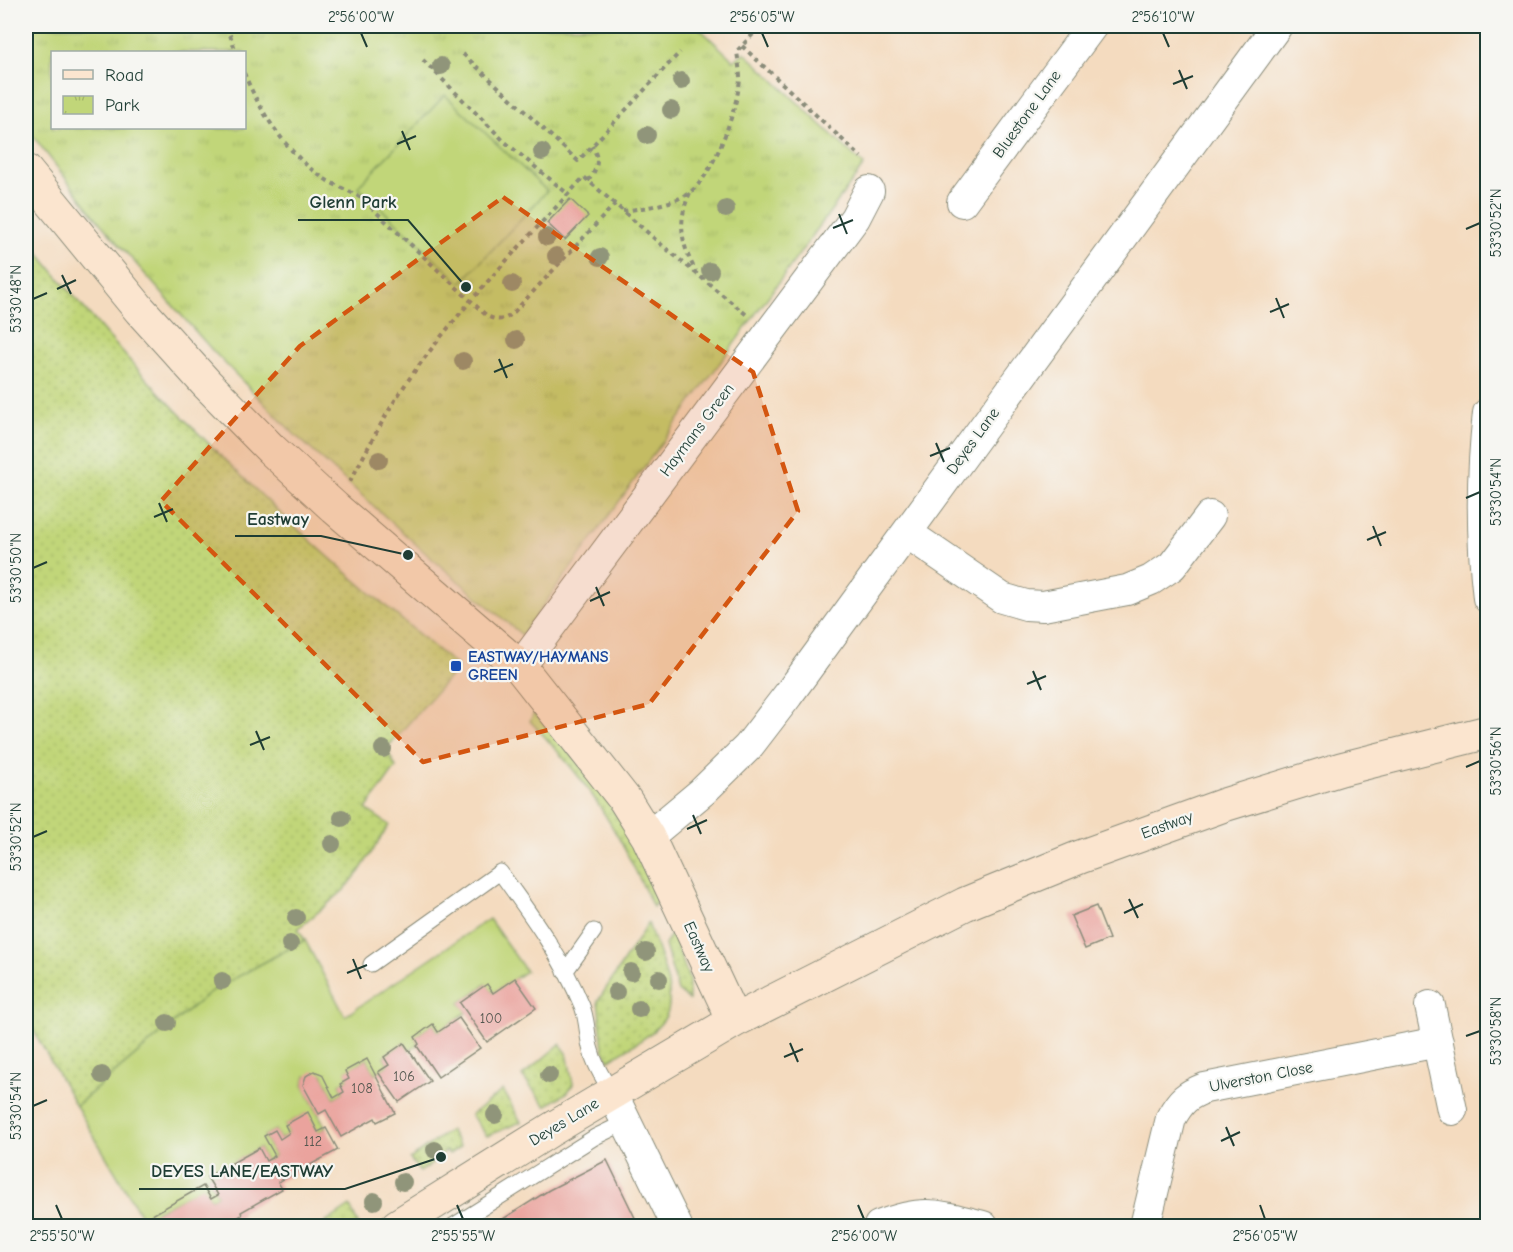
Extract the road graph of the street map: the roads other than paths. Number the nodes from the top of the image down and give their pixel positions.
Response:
1 (1092, 26) edge
2 (1277, 26) edge
3 (26, 171) edge
4 (869, 191) dead end
5 (962, 202) dead end
6 (1488, 413) edge
7 (1210, 516) dead end
8 (907, 533) junction
9 (1487, 583) edge
10 (520, 667) junction
11 (1488, 732) edge
12 (648, 837) junction
13 (594, 931) dead end
14 (371, 964) dead end
15 (565, 972) junction
16 (1430, 1006) dead end
17 (734, 1021) junction
18 (1438, 1042) junction
19 (612, 1093) junction
20 (1452, 1110) dead end
21 (626, 1122) junction
22 (891, 1222) edge
23 (397, 1227) edge
24 (453, 1227) edge
25 (677, 1227) edge
26 (983, 1227) edge
27 (1145, 1227) edge

1 - 5 street, Bluestone Lane
2 - 8 street, Deyes Lane
3 - 10 street, Eastway
4 - 10 street, Haymans Green
6 - 9 street
7 - 8 street
8 - 12 street, Deyes Lane
10 - 12 street, Eastway
11 - 17 street, Eastway
12 - 17 street, Eastway
13 - 15 lane
14 - 15 lane
15 - 19 lane
16 - 18 street
17 - 19 street, Deyes Lane
18 - 20 street
18 - 27 street, Ulverston Close
19 - 21 street
19 - 23 street, Deyes Lane
21 - 24 lane
21 - 25 street
22 - 26 street

